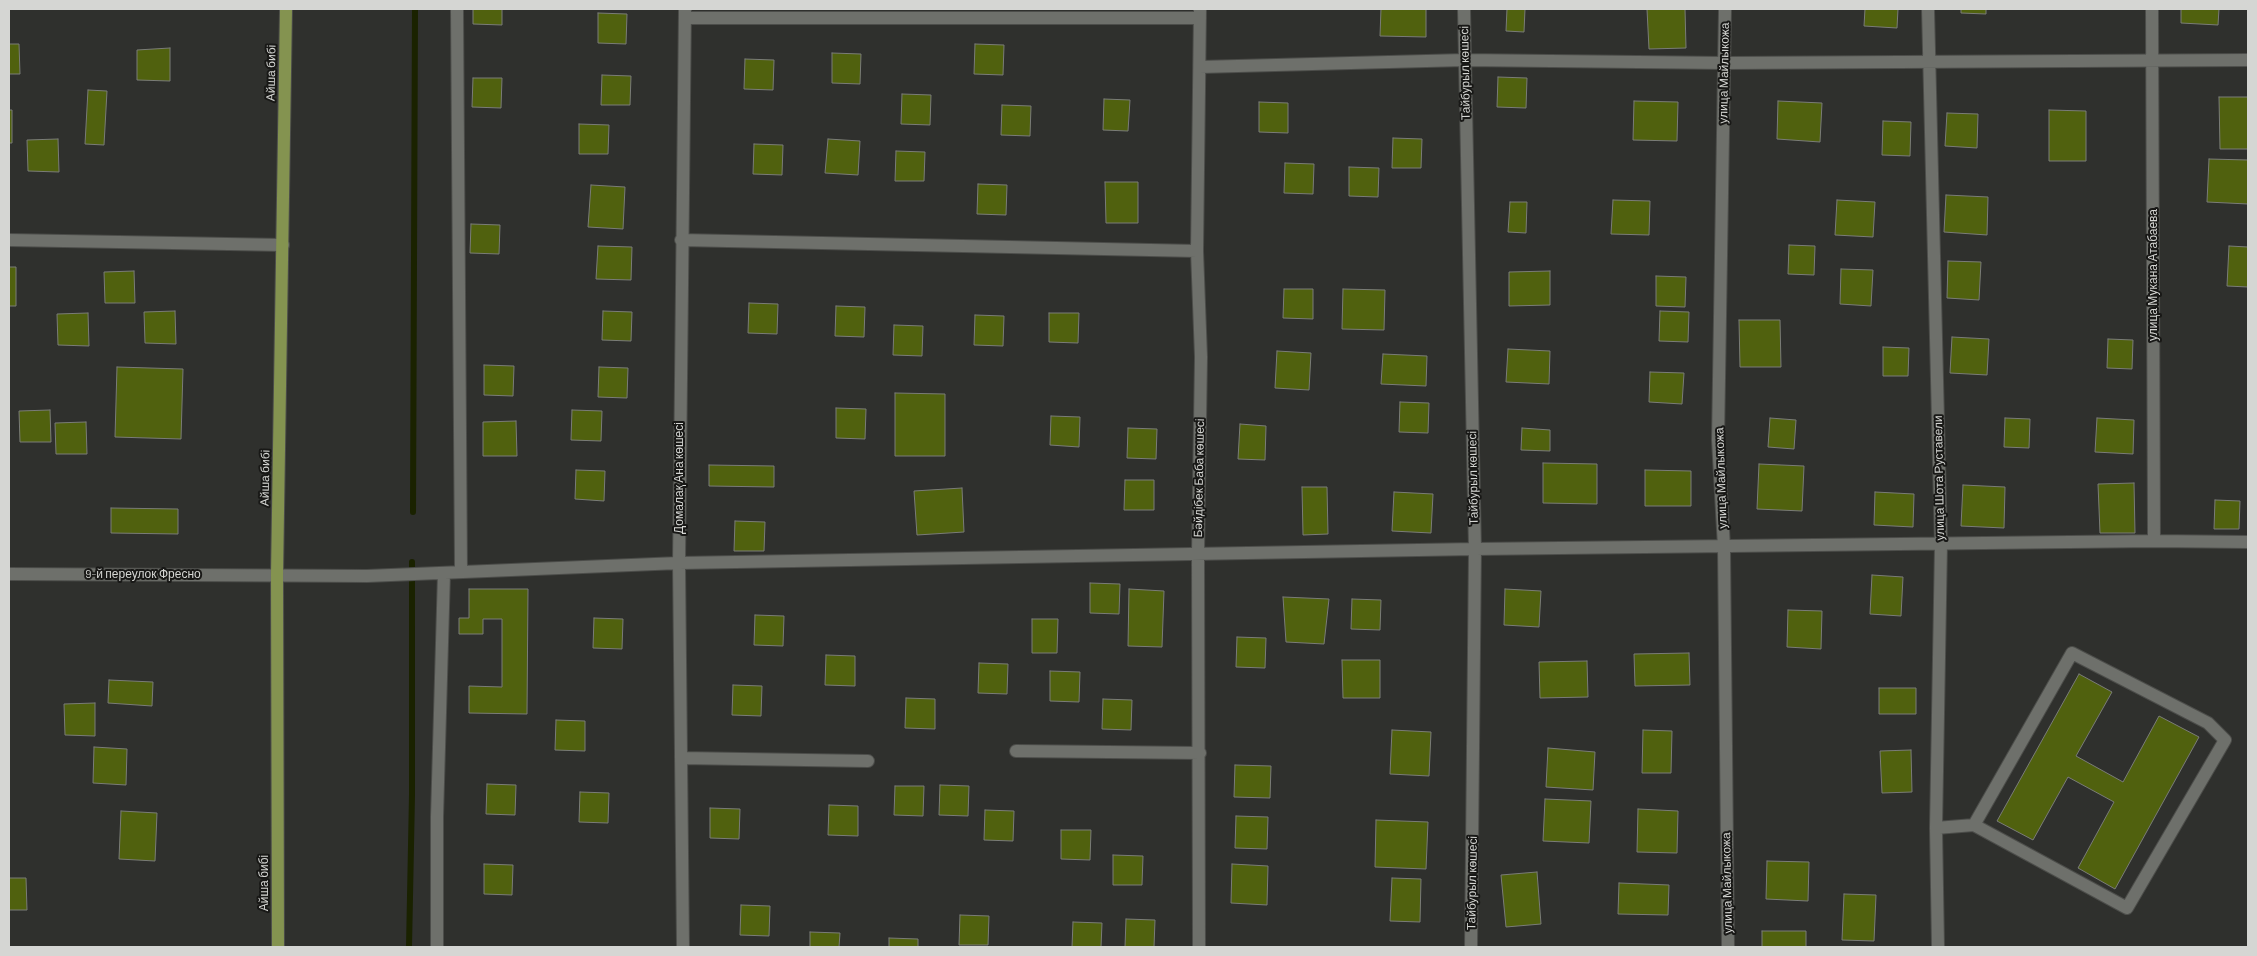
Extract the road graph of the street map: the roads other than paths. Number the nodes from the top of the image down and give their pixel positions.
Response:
1 (286, 9) edge
2 (457, 9) edge
3 (1464, 9) edge
4 (1725, 9) edge
5 (1928, 9) edge
6 (2152, 9) edge
7 (685, 13) edge
8 (1200, 13) edge
9 (2153, 59) junction
10 (1464, 60) junction
11 (2248, 60) edge
12 (1928, 62) junction
13 (1725, 63) junction
14 (1200, 67) junction
15 (9, 240) edge
16 (681, 240) junction
17 (283, 245) junction
18 (1197, 251) junction
19 (2154, 541) junction
20 (2248, 542) edge
21 (1941, 544) junction
22 (1724, 546) junction
23 (1475, 549) junction
24 (1198, 554) junction
25 (679, 563) junction
26 (461, 572) junction
27 (444, 573) junction
28 (9, 574) edge
29 (277, 575) junction
30 (1016, 751) dead end
31 (1200, 753) junction
32 (681, 758) junction
33 (868, 761) dead end
34 (1974, 824) junction
35 (1936, 828) junction
36 (278, 947) edge
37 (437, 947) edge
38 (683, 947) edge
39 (1200, 947) edge
40 (1471, 947) edge
41 (1728, 947) edge
42 (1938, 947) edge

1 - 17 main road, Айша бибі
2 - 26 street
3 - 10 street, Тайбурыл көшесі
4 - 13 street, улица Майлыкожа
5 - 12 street, улица Шота Руставели
6 - 9 street, улица Мукана Атабаева
7 - 8 street
7 - 16 street, Домалақ Ана көшесі
8 - 14 street, Бәйдібек Баба көшесі
9 - 11 street
9 - 12 street
9 - 19 street, улица Мукана Атабаева
10 - 13 street
10 - 14 street
10 - 23 street, Тайбурыл көшесі
12 - 13 street
12 - 21 street, улица Шота Руставели
13 - 22 street, улица Майлыкожа
14 - 18 street, Бәйдібек Баба көшесі
15 - 17 street
16 - 18 street
16 - 25 street, Домалақ Ана көшесі
17 - 29 main road, Айша бибі
18 - 24 street, Бәйдібек Баба көшесі
19 - 20 street, 9-й переулок Фресно
19 - 21 street, 9-й переулок Фресно
21 - 22 street, 9-й переулок Фресно
21 - 35 street, улица Шота Руставели
22 - 23 street, 9-й переулок Фресно
22 - 41 street, улица Майлыкожа
23 - 24 street, 9-й переулок Фресно
23 - 40 street, Тайбурыл көшесі
24 - 25 street, 9-й переулок Фресно
24 - 31 street, Бәйдібек Баба көшесі
25 - 26 street, 9-й переулок Фресно
25 - 32 street, Домалақ Ана көшесі
26 - 27 street, 9-й переулок Фресно
27 - 29 street, 9-й переулок Фресно
27 - 37 street
28 - 29 street, 9-й переулок Фресно
29 - 36 main road, Айша бибі
30 - 31 street
31 - 39 street, Бәйдібек Баба көшесі
32 - 33 street
32 - 38 street, Домалақ Ана көшесі
34 - 34 street
34 - 35 street
35 - 42 street, улица Шота Руставели

